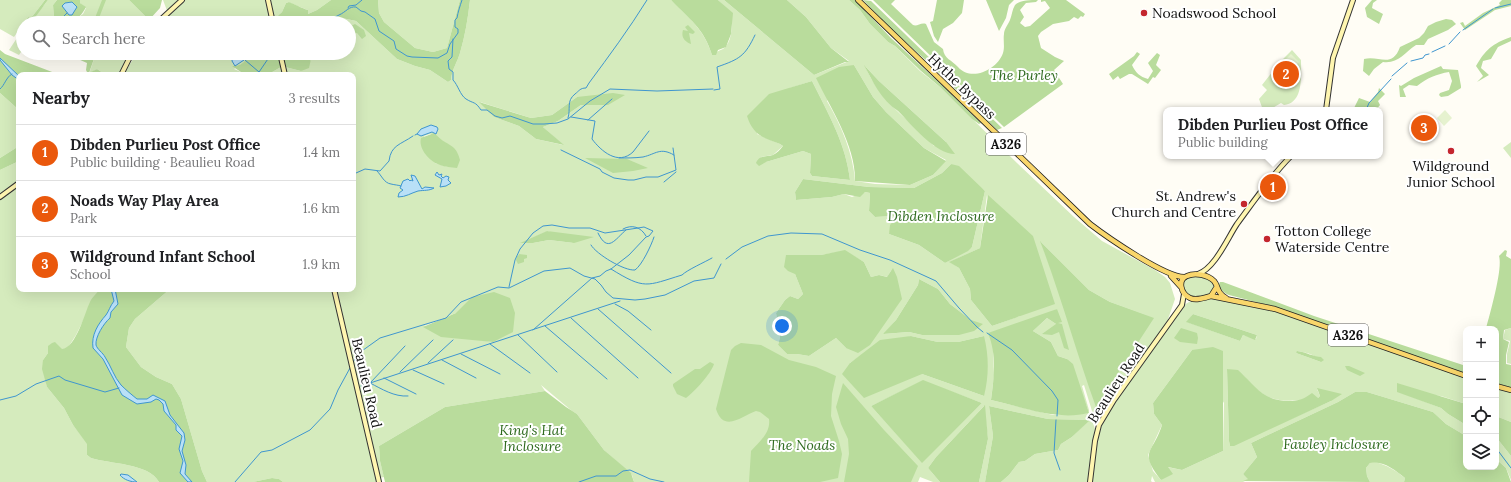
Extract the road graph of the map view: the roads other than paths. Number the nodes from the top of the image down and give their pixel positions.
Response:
1 (182, 0) edge
2 (268, 0) edge
3 (858, 0) edge
4 (1353, 0) edge
5 (165, 16) edge
6 (271, 16) edge
7 (128, 60) edge
8 (282, 60) edge
9 (122, 72) edge
10 (284, 72) edge
11 (1326, 107) edge
12 (1288, 159) edge
13 (16, 186) edge
14 (0, 197) edge
15 (1210, 265) junction
16 (1166, 272) junction
17 (1197, 274) junction
18 (1185, 277) junction
19 (1210, 278) junction
20 (1181, 287) junction
21 (1216, 288) junction
22 (335, 292) edge
23 (1184, 294) junction
24 (1211, 296) junction
25 (1195, 299) junction
26 (1228, 300) junction
27 (1182, 305) junction
28 (1463, 375) edge
29 (1499, 387) edge
30 (1511, 390) edge
31 (379, 482) edge
32 (1090, 482) edge

1 - 5 street
2 - 6 street
3 - 16 main road, Hythe Bypass / A326
4 - 11 street
7 - 9 street
8 - 10 street
12 - 15 street
13 - 14 street
15 - 17 street
15 - 19 street
16 - 18 main road, Hythe Bypass / A326
16 - 20 main road, Hythe Bypass / A326
17 - 18 main road
17 - 19 main road
18 - 20 main road
19 - 21 main road
20 - 23 main road
21 - 24 main road
21 - 26 main road
22 - 31 street, Beaulieu Road
23 - 25 main road
23 - 27 street, Beaulieu Road
24 - 25 main road
24 - 26 main road, A326
25 - 27 street, Beaulieu Road
26 - 28 main road, A326
27 - 32 street, Beaulieu Road
29 - 30 main road

